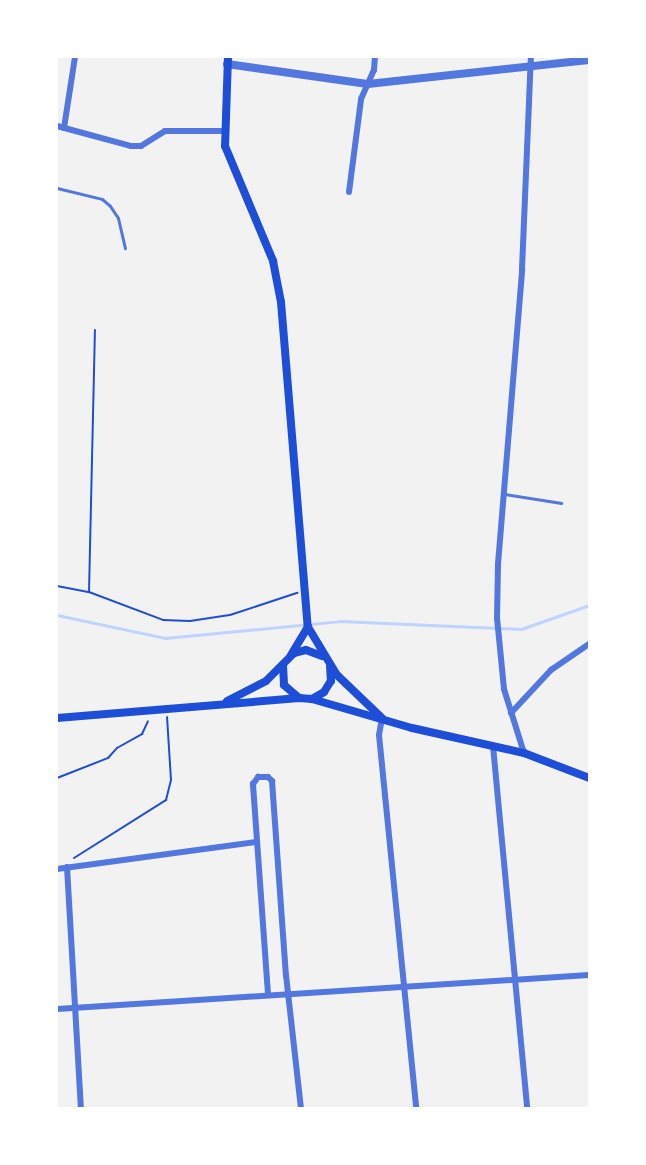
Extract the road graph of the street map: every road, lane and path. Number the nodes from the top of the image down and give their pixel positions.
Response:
1 (75, 57) edge
2 (375, 57) edge
3 (531, 57) edge
4 (589, 60) edge
5 (227, 61) edge
6 (530, 68) junction
7 (368, 84) junction
8 (61, 127) edge
9 (224, 131) junction
10 (57, 188) edge
11 (348, 192) dead end
12 (125, 248) dead end
13 (95, 330) dead end
14 (504, 494) junction
15 (561, 503) dead end
16 (57, 586) edge
17 (306, 590) junction
18 (89, 592) junction
19 (308, 627) junction
20 (589, 644) edge
21 (286, 661) junction
22 (327, 662) junction
23 (299, 698) junction
24 (312, 699) junction
25 (221, 703) junction
26 (166, 708) junction
27 (152, 710) junction
28 (511, 713) junction
29 (57, 718) edge
30 (382, 718) junction
31 (493, 746) junction
32 (524, 753) junction
33 (57, 778) edge
34 (589, 778) edge
35 (257, 842) junction
36 (67, 867) junction
37 (57, 869) edge
38 (589, 975) edge
39 (515, 980) junction
40 (406, 987) junction
41 (289, 993) junction
42 (268, 994) junction
43 (75, 1007) junction
44 (57, 1009) edge
45 (81, 1108) edge
46 (301, 1108) edge
47 (416, 1108) edge
48 (527, 1108) edge

1 - 8 street
2 - 7 street
3 - 6 street
4 - 6 street
5 - 7 street
5 - 9 main road
6 - 7 street
6 - 14 street
7 - 11 street
8 - 9 street
9 - 17 main road
10 - 12 lane
13 - 18 path
14 - 15 lane
14 - 28 street
16 - 18 path
17 - 18 path
17 - 19 main road
19 - 21 main road
19 - 22 main road
20 - 28 street
21 - 22 main road
21 - 23 main road
21 - 25 main road
22 - 24 main road
22 - 30 main road
23 - 24 main road
23 - 25 main road
24 - 30 main road
25 - 26 main road
26 - 27 main road
26 - 36 path
27 - 29 main road
27 - 33 path
28 - 32 street
30 - 31 main road
30 - 40 street
31 - 32 main road
31 - 39 street
32 - 34 main road
35 - 36 street
35 - 41 street
35 - 42 street
36 - 37 street
36 - 43 street
38 - 39 street
39 - 40 street
39 - 48 street
40 - 41 street
40 - 47 street
41 - 42 street
41 - 46 street
42 - 43 street
43 - 44 street
43 - 45 street

